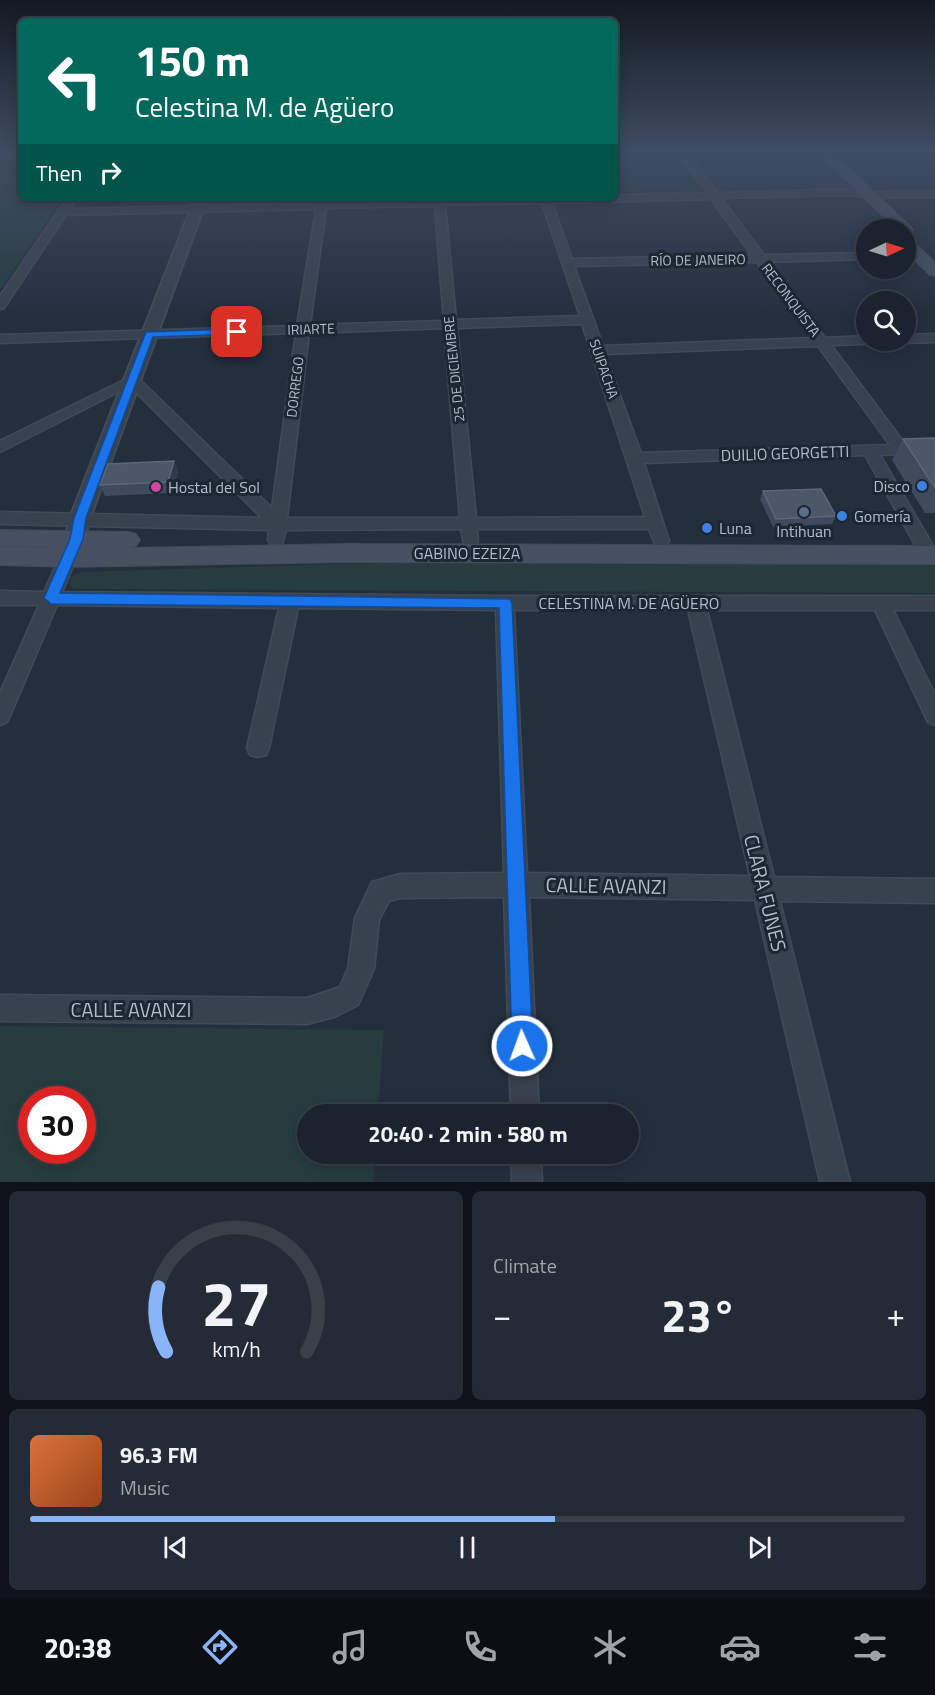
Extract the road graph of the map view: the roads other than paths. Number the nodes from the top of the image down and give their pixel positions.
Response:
1 (67, 206) edge
2 (151, 206) edge
3 (197, 206) edge
4 (321, 206) edge
5 (439, 206) edge
6 (548, 206) edge
7 (721, 206) edge
8 (868, 206) edge
9 (881, 206) edge
10 (63, 212) junction
11 (881, 219) edge
12 (894, 219) edge
13 (916, 239) edge
14 (856, 256) edge
15 (935, 257) edge
16 (759, 258) junction
17 (916, 258) edge
18 (566, 263) junction
19 (935, 271) edge
20 (0, 305) edge
21 (586, 320) junction
22 (449, 325) junction
23 (303, 329) junction
24 (150, 334) junction
25 (935, 338) edge
26 (0, 339) edge
27 (916, 339) edge
28 (856, 340) edge
29 (822, 342) junction
30 (597, 350) junction
31 (132, 380) junction
32 (0, 447) edge
33 (935, 448) edge
34 (901, 449) junction
35 (870, 450) junction
36 (635, 458) junction
37 (0, 518) edge
38 (277, 532) junction
39 (470, 532) junction
40 (658, 532) junction
41 (0, 538) edge
42 (75, 538) junction
43 (931, 548) edge
44 (0, 556) edge
45 (0, 598) edge
46 (51, 598) junction
47 (290, 601) junction
48 (505, 603) junction
49 (696, 603) junction
50 (935, 603) edge
51 (881, 604) junction
52 (0, 716) edge
53 (935, 716) edge
54 (258, 748) dead end
55 (516, 885) junction
56 (764, 888) junction
57 (935, 891) edge
58 (0, 1008) edge
59 (525, 1104) edge
60 (526, 1164) edge
61 (527, 1182) edge
62 (835, 1182) edge

1 - 10 street
2 - 10 street
3 - 24 street
4 - 23 street, DORREGO
5 - 22 street, 25 DE DICIEMBRE
6 - 18 street, SUIPACHA
7 - 16 street, RECONQUISTA
8 - 11 main road
9 - 12 main road
10 - 20 street
13 - 15 main road
14 - 16 street, RÍO DE JANEIRO
16 - 18 street, RÍO DE JANEIRO
16 - 29 street, RECONQUISTA
17 - 19 main road
18 - 21 street, SUIPACHA
21 - 22 street, IRIARTE
21 - 30 street, SUIPACHA
22 - 23 street, IRIARTE
22 - 39 street, 25 DE DICIEMBRE
23 - 24 street, IRIARTE
23 - 38 street, DORREGO
24 - 26 street, IRIARTE
24 - 31 street
25 - 27 street
28 - 29 street
29 - 30 street
29 - 34 street, RECONQUISTA
30 - 36 street, SUIPACHA
31 - 32 street
31 - 38 street
31 - 42 street
33 - 34 street, DUILIO GEORGETTI
34 - 35 street, DUILIO GEORGETTI
35 - 36 street, DUILIO GEORGETTI
35 - 43 street
36 - 40 street, SUIPACHA
37 - 42 street
38 - 39 main road, GABINO EZEIZA
38 - 42 main road, GABINO EZEIZA
39 - 40 main road, GABINO EZEIZA
40 - 43 main road, GABINO EZEIZA
41 - 42 main road, GABINO EZEIZA
42 - 43 main road, GABINO EZEIZA
42 - 44 main road, GABINO EZEIZA
42 - 46 street
45 - 46 street, CELESTINA M. DE AGÜERO
46 - 47 street, CELESTINA M. DE AGÜERO
46 - 52 street
47 - 48 street, CELESTINA M. DE AGÜERO
47 - 54 street
48 - 49 street, CELESTINA M. DE AGÜERO
48 - 55 street
49 - 51 street, CELESTINA M. DE AGÜERO
49 - 56 street, CLARA FUNES
50 - 51 street, CELESTINA M. DE AGÜERO
51 - 53 street
55 - 56 street, CALLE AVANZI
55 - 58 street, CALLE AVANZI
55 - 59 street
56 - 57 street, CALLE AVANZI
56 - 62 street, CLARA FUNES
60 - 61 street

